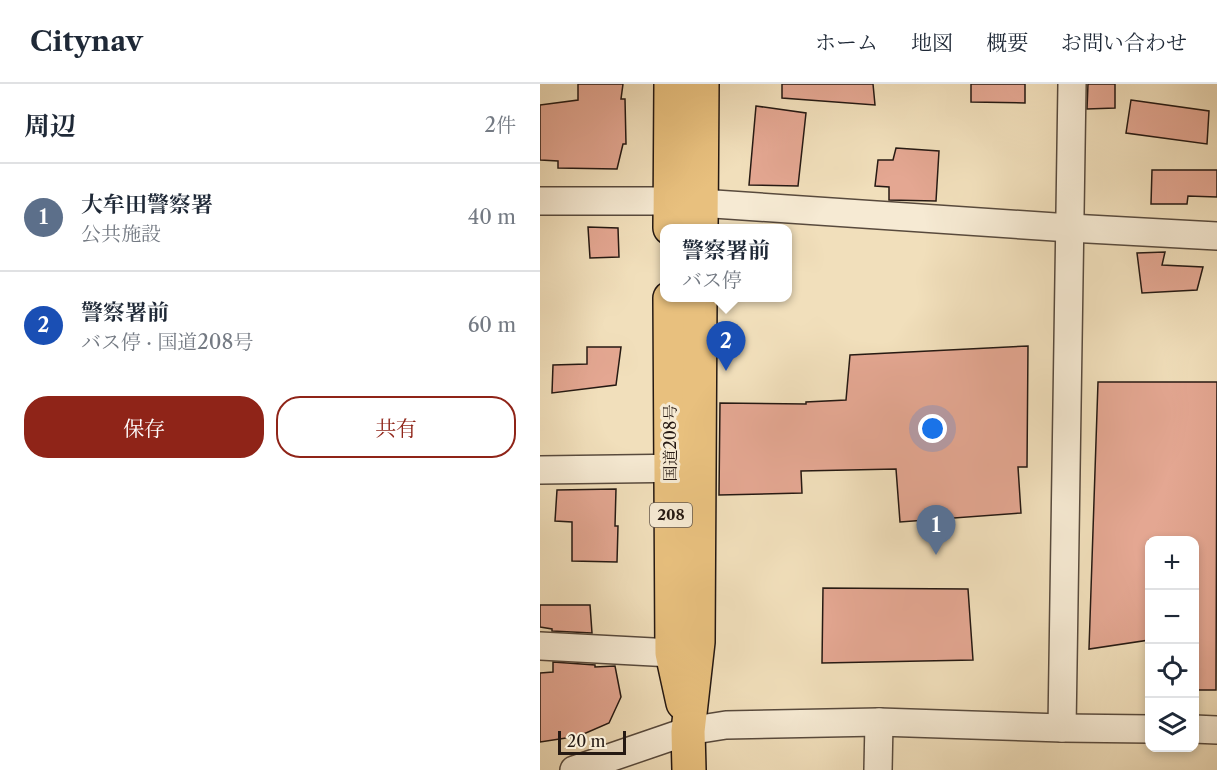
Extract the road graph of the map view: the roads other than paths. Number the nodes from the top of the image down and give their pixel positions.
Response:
1 (670, 84) edge
2 (702, 84) edge
3 (1072, 84) edge
4 (540, 201) edge
5 (685, 215) edge
6 (1071, 228) junction
7 (1217, 236) edge
8 (670, 302) edge
9 (700, 302) edge
10 (685, 468) junction
11 (540, 470) edge
12 (540, 646) edge
13 (685, 648) junction
14 (879, 722) junction
15 (1062, 728) junction
16 (1145, 729) edge
17 (1199, 729) edge
18 (1217, 730) edge
19 (688, 731) junction
20 (574, 770) edge
21 (689, 770) edge
22 (878, 770) edge

1 - 5 highway
2 - 5 highway
3 - 6 street
4 - 5 street
5 - 6 street
6 - 7 street
6 - 15 street
8 - 10 highway, 国道208号 / 208
9 - 10 highway, 国道208号 / 208
10 - 11 street
10 - 13 highway, 国道208号 / 208
12 - 13 street
13 - 19 highway, 国道208号 / 208
14 - 15 street
14 - 19 street
14 - 22 street
15 - 16 street
17 - 18 street
19 - 20 street
19 - 21 highway, 国道208号 / 208

